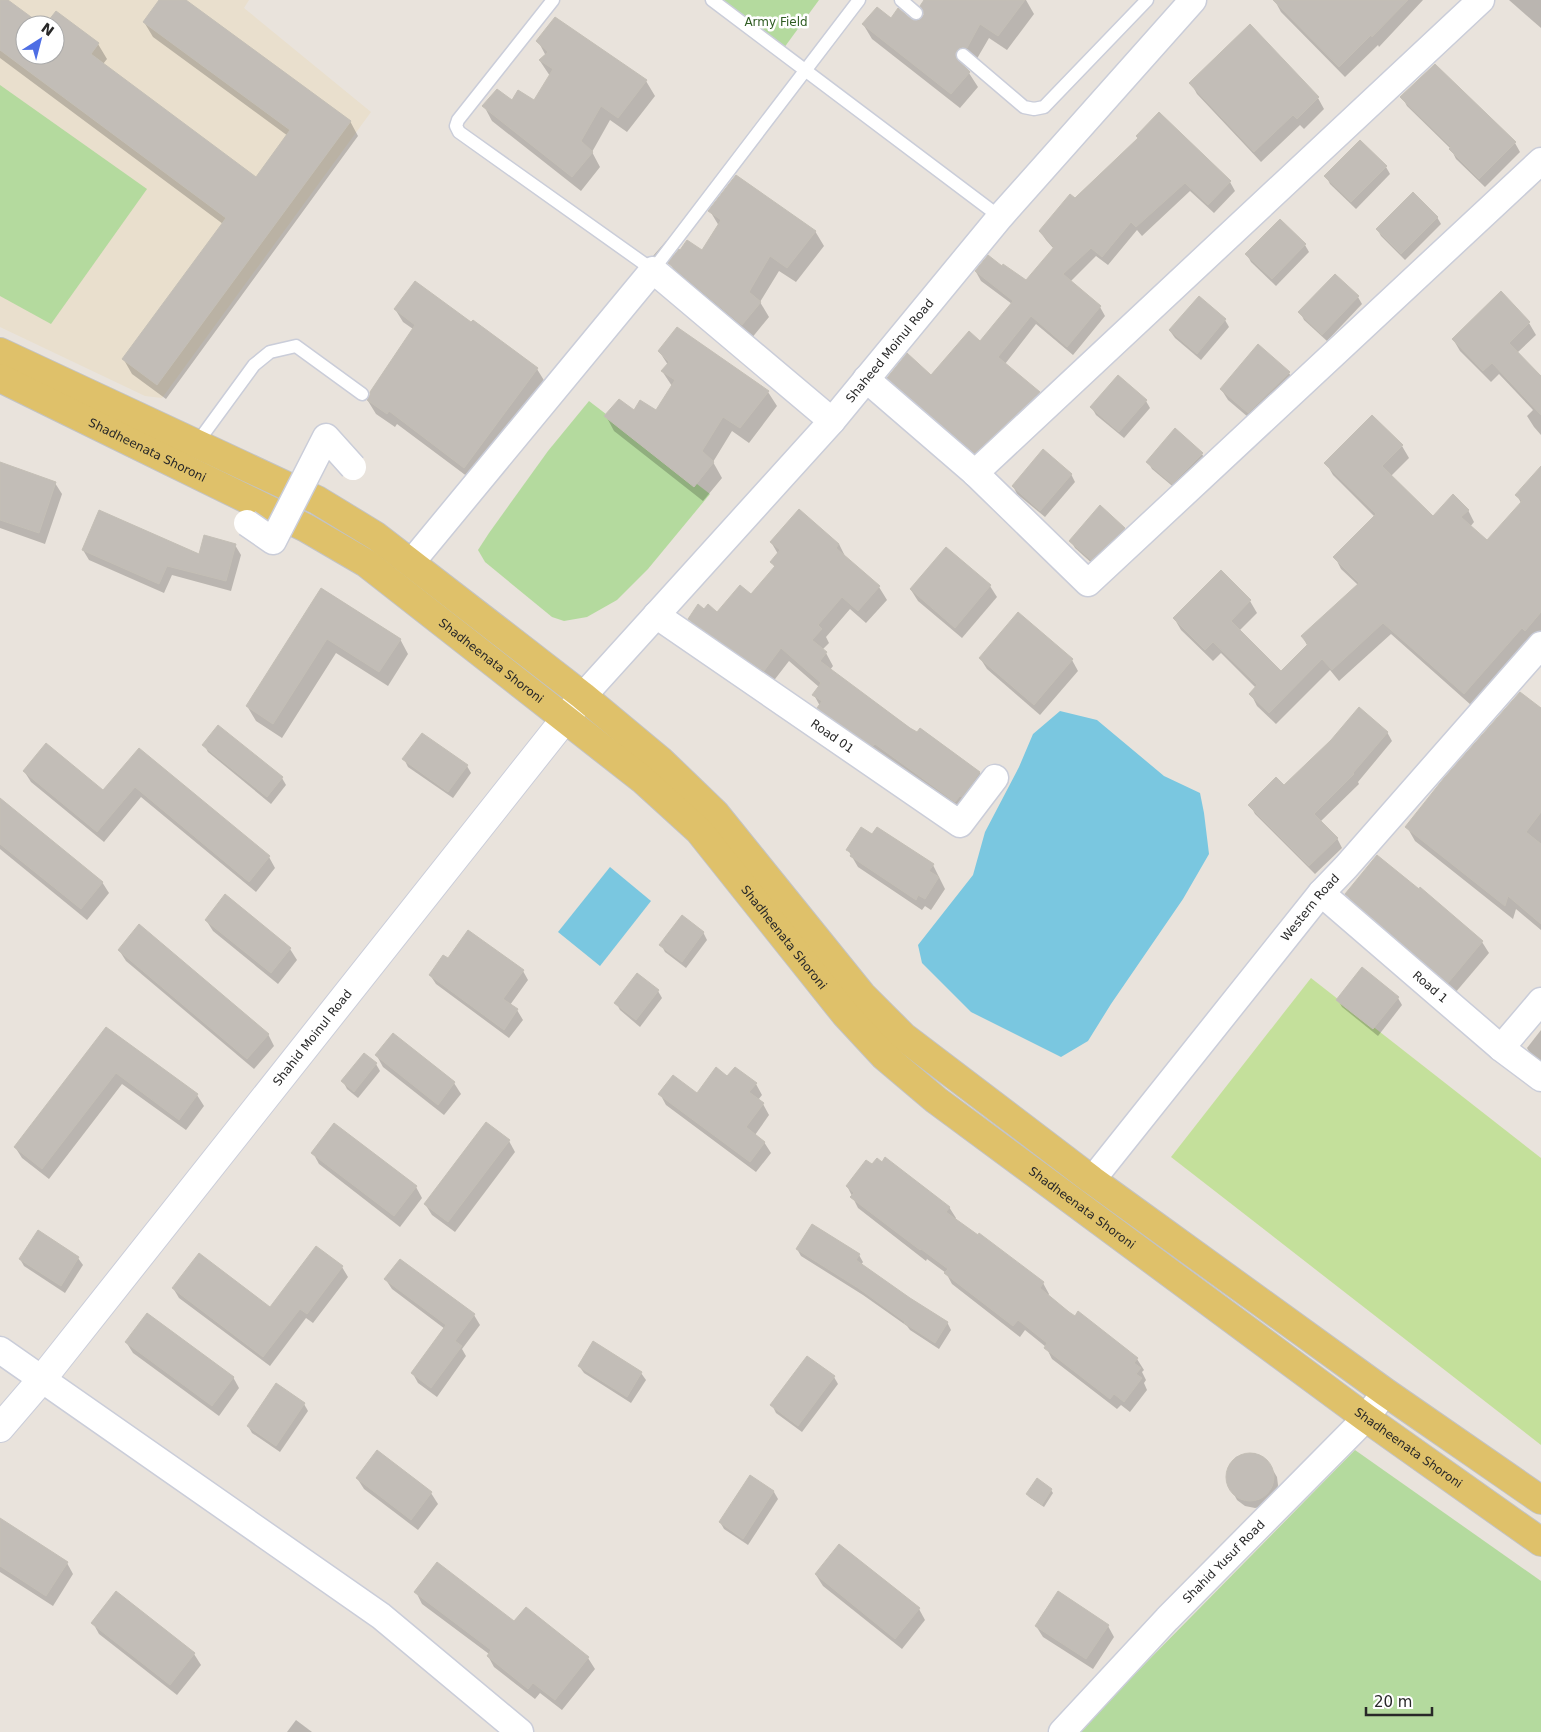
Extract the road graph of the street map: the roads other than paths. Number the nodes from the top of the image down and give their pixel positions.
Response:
1 (554, 0) edge
2 (712, 0) edge
3 (859, 0) edge
4 (900, 0) edge
5 (1146, 0) edge
6 (1194, 0) edge
7 (1481, 0) edge
8 (916, 13) dead end
9 (963, 55) dead end
10 (805, 70) junction
11 (1541, 161) edge
12 (1000, 217) junction
13 (654, 270) junction
14 (0, 352) edge
15 (0, 378) edge
16 (866, 379) junction
17 (362, 394) dead end
18 (832, 421) junction
19 (197, 443) junction
20 (353, 467) dead end
21 (975, 473) junction
22 (247, 523) dead end
23 (411, 564) junction
24 (656, 616) junction
25 (1536, 660) edge
26 (583, 696) junction
27 (565, 719) junction
28 (995, 778) dead end
29 (1321, 893) junction
30 (1541, 1001) edge
31 (1501, 1048) junction
32 (1541, 1078) edge
33 (1092, 1180) junction
34 (0, 1350) edge
35 (42, 1379) junction
36 (1385, 1392) junction
37 (1366, 1418) junction
38 (0, 1428) edge
39 (1541, 1500) edge
40 (1541, 1542) edge
41 (520, 1732) edge
42 (1062, 1732) edge

1 - 13 lane
2 - 10 lane
3 - 10 lane
4 - 8 lane
5 - 9 lane
6 - 12 street, Shaheed Moinul Road
7 - 21 street
10 - 12 lane
10 - 13 lane
11 - 21 street
12 - 16 street, Shaheed Moinul Road
13 - 18 street
13 - 23 street
14 - 19 main road, Shadheenata Shoroni
15 - 27 main road, Shadheenata Shoroni
16 - 18 street, Shaheed Moinul Road
16 - 21 street
17 - 19 lane
18 - 24 street, Shaheed Moinul Road
19 - 23 main road, Shadheenata Shoroni
20 - 22 street, bridge
23 - 26 main road, Shadheenata Shoroni
24 - 26 street, Shaheed Moinul Road
24 - 28 street, Road 01
25 - 29 street, Western Road
26 - 27 street, Shahid Moinul Road
26 - 33 main road, Shadheenata Shoroni
27 - 35 street, Shahid Moinul Road
27 - 37 main road, Shadheenata Shoroni
29 - 31 street, Road 1
29 - 33 street, Western Road
30 - 31 street
31 - 32 street, Road 1
33 - 36 main road, Shadheenata Shoroni
34 - 35 street
35 - 38 street, Shahid Moinul Road
35 - 41 street
36 - 37 street, Shahid Yusuf Road
36 - 39 main road, Shadheenata Shoroni
37 - 40 main road, Shadheenata Shoroni
37 - 42 street, Shahid Yusuf Road

